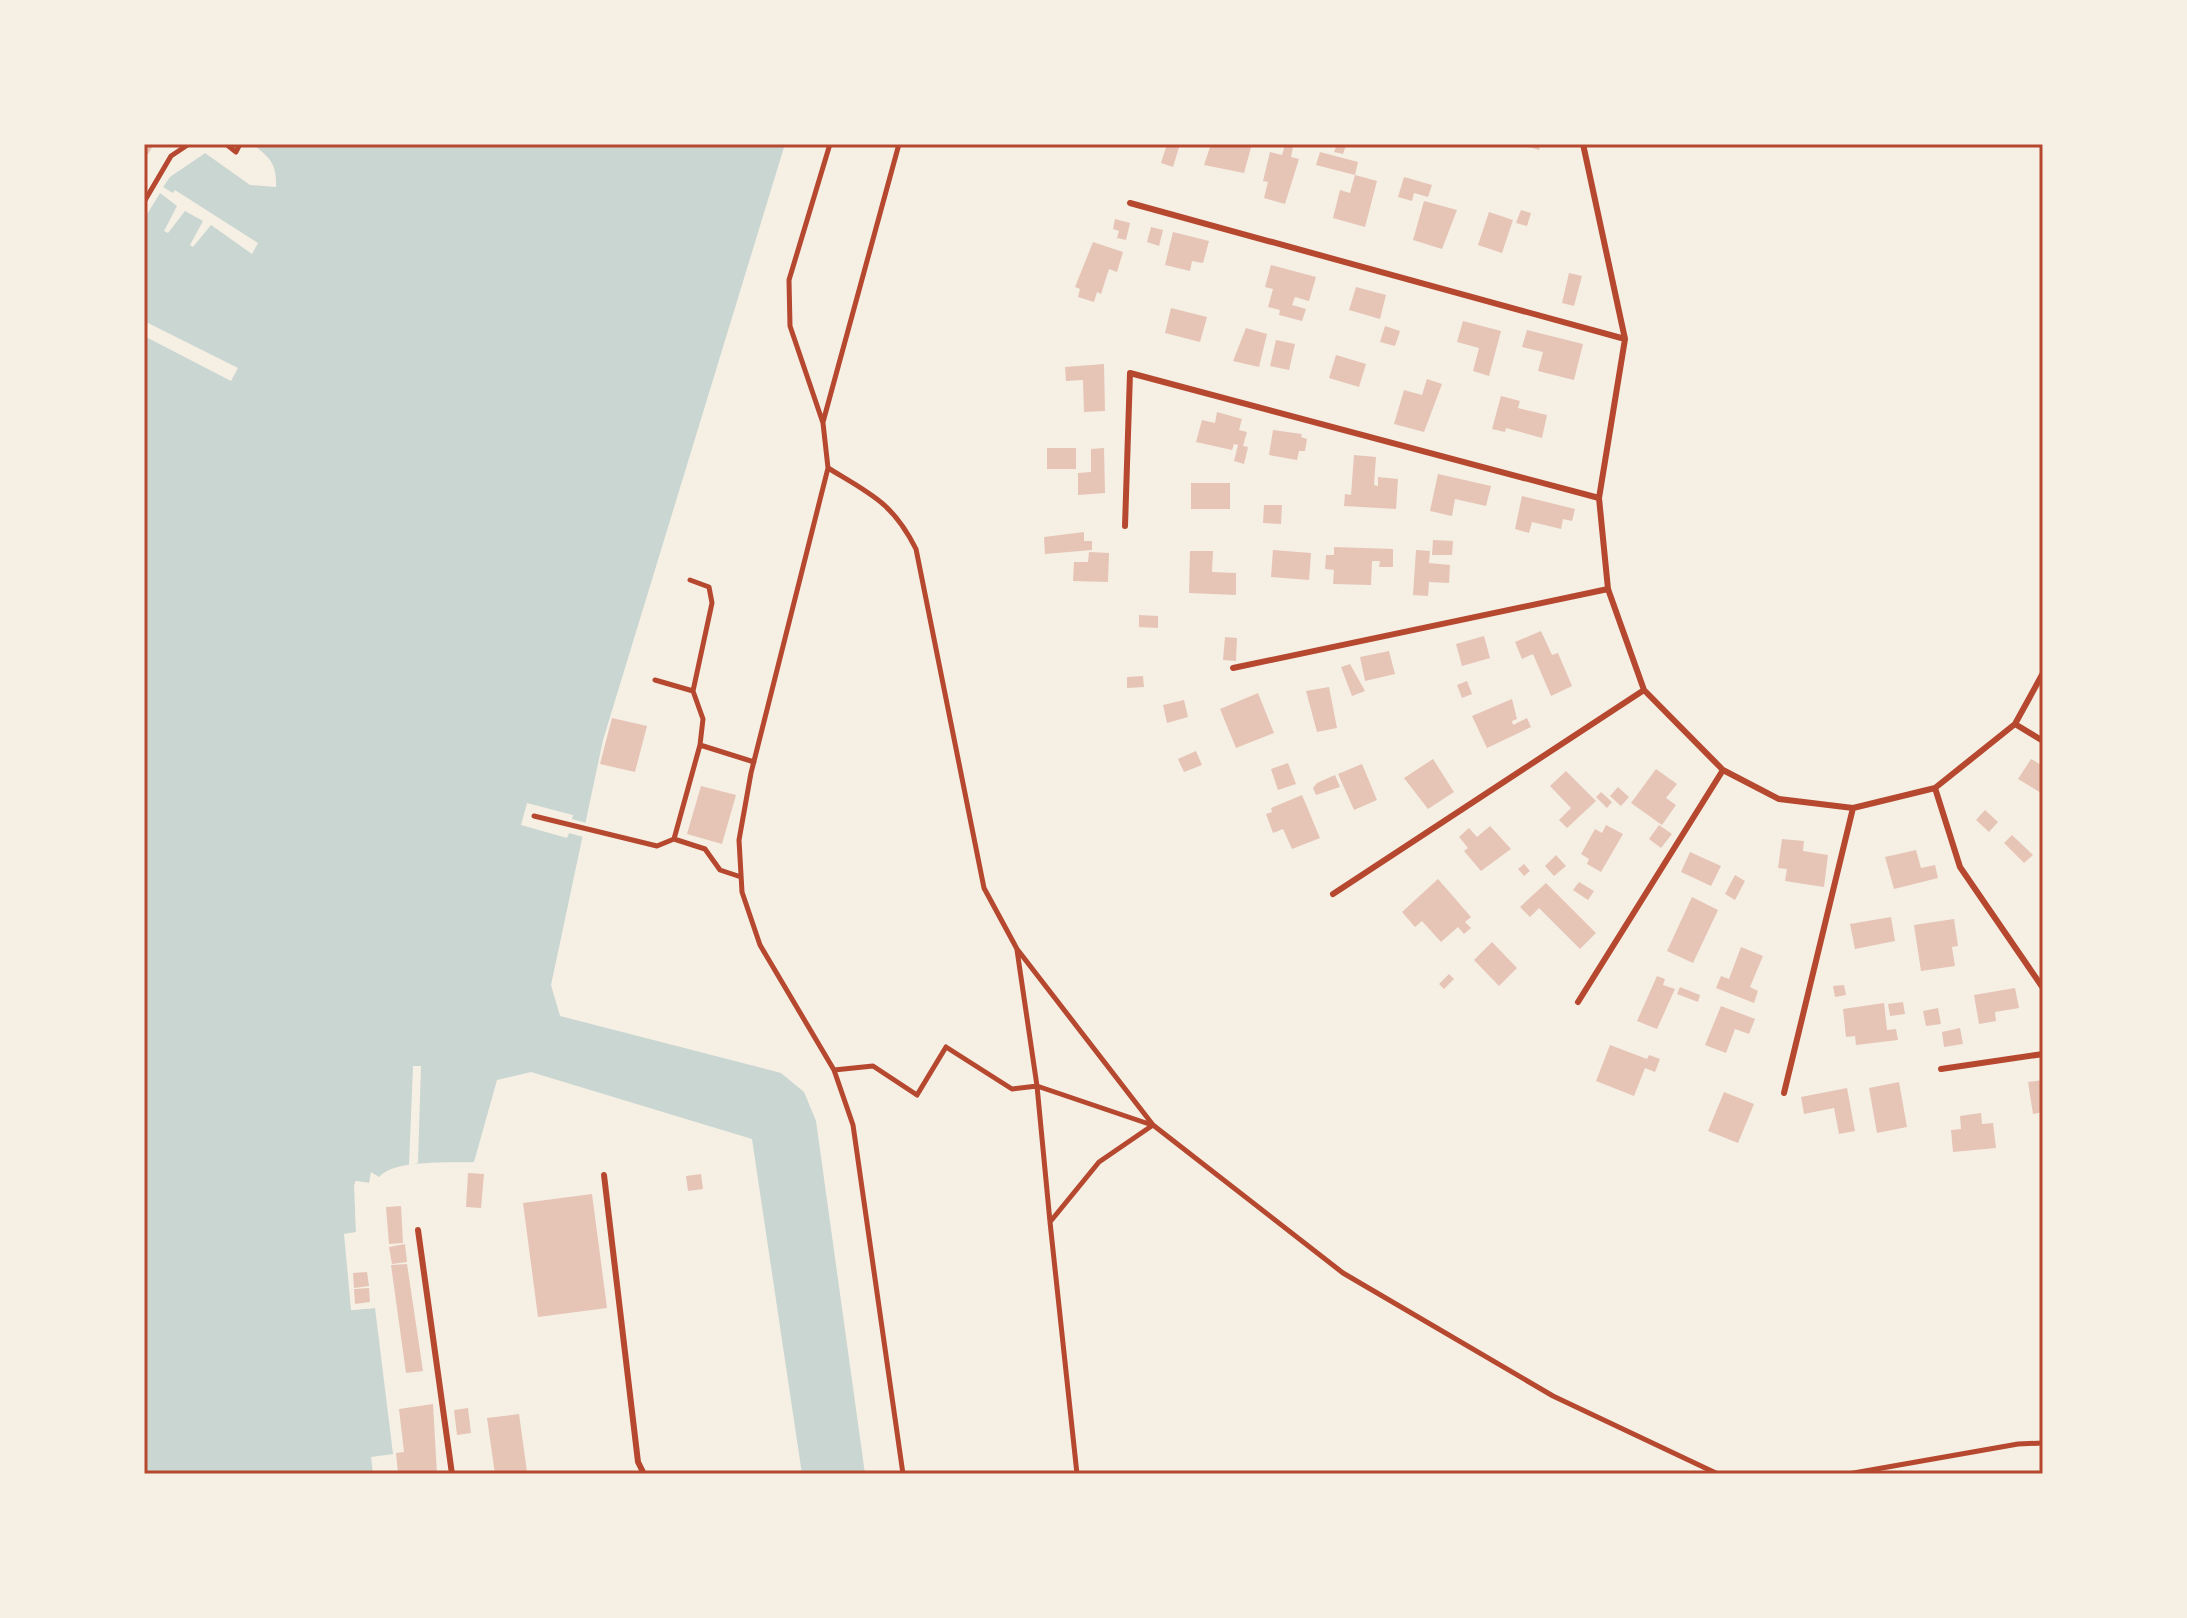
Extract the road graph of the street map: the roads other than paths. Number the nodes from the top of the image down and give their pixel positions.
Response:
1 (1583, 144) edge
2 (1130, 203) dead end
3 (1625, 339) junction
4 (1599, 498) junction
5 (1125, 526) dead end
6 (1608, 589) junction
7 (1233, 668) dead end
8 (2043, 673) edge
9 (1644, 690) junction
10 (2015, 724) junction
11 (2043, 741) edge
12 (1723, 770) junction
13 (1935, 788) junction
14 (1853, 808) junction
15 (1333, 894) dead end
16 (2043, 988) edge
17 (1578, 1002) dead end
18 (2043, 1054) edge
19 (1941, 1069) dead end
20 (1784, 1093) dead end
21 (604, 1175) dead end
22 (418, 1230) dead end
23 (452, 1474) edge
24 (644, 1474) edge

1 - 3 lane
2 - 3 lane
3 - 4 lane
4 - 5 lane
4 - 6 lane
6 - 7 lane
6 - 9 lane
8 - 10 lane
9 - 12 lane
9 - 15 lane
10 - 11 lane
10 - 13 lane
12 - 14 lane
12 - 17 lane
13 - 14 lane
13 - 16 lane
14 - 20 lane
18 - 19 lane
21 - 24 lane
22 - 23 lane

